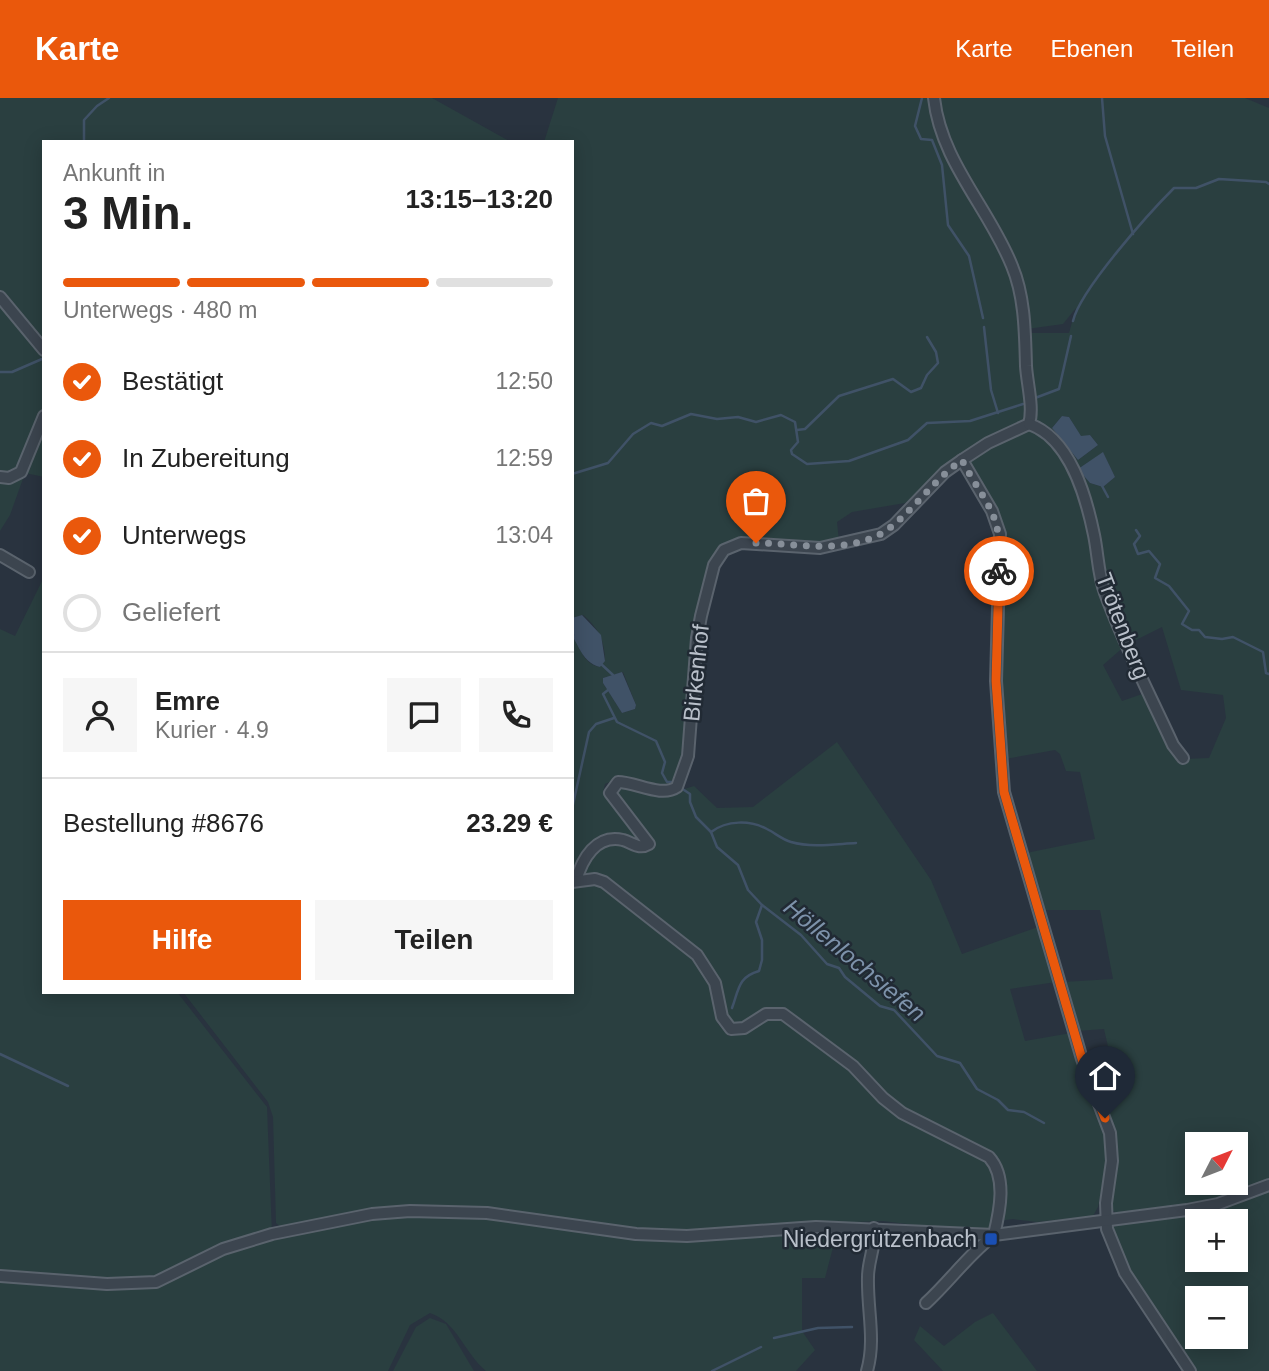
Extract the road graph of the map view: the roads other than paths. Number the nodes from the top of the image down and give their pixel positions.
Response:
1 (934, 98) edge
2 (0, 297) edge
3 (42, 348) edge
4 (42, 421) edge
5 (1029, 424) junction
6 (962, 460) junction
7 (0, 477) edge
8 (0, 555) edge
9 (29, 572) dead end
10 (1183, 758) dead end
11 (574, 881) edge
12 (1269, 1185) edge
13 (1106, 1218) junction
14 (874, 1228) junction
15 (994, 1234) junction
16 (0, 1276) edge
17 (926, 1303) dead end
18 (867, 1371) edge
19 (1190, 1371) edge

1 - 5 street
2 - 3 street
4 - 7 street
5 - 6 street
5 - 10 street, Trötenberg
6 - 11 street, Birkenhof
6 - 13 street
8 - 9 street
11 - 15 street, Birkenhof
12 - 13 street
13 - 15 street
13 - 19 street
14 - 15 street
14 - 16 street
14 - 18 street
15 - 17 street

